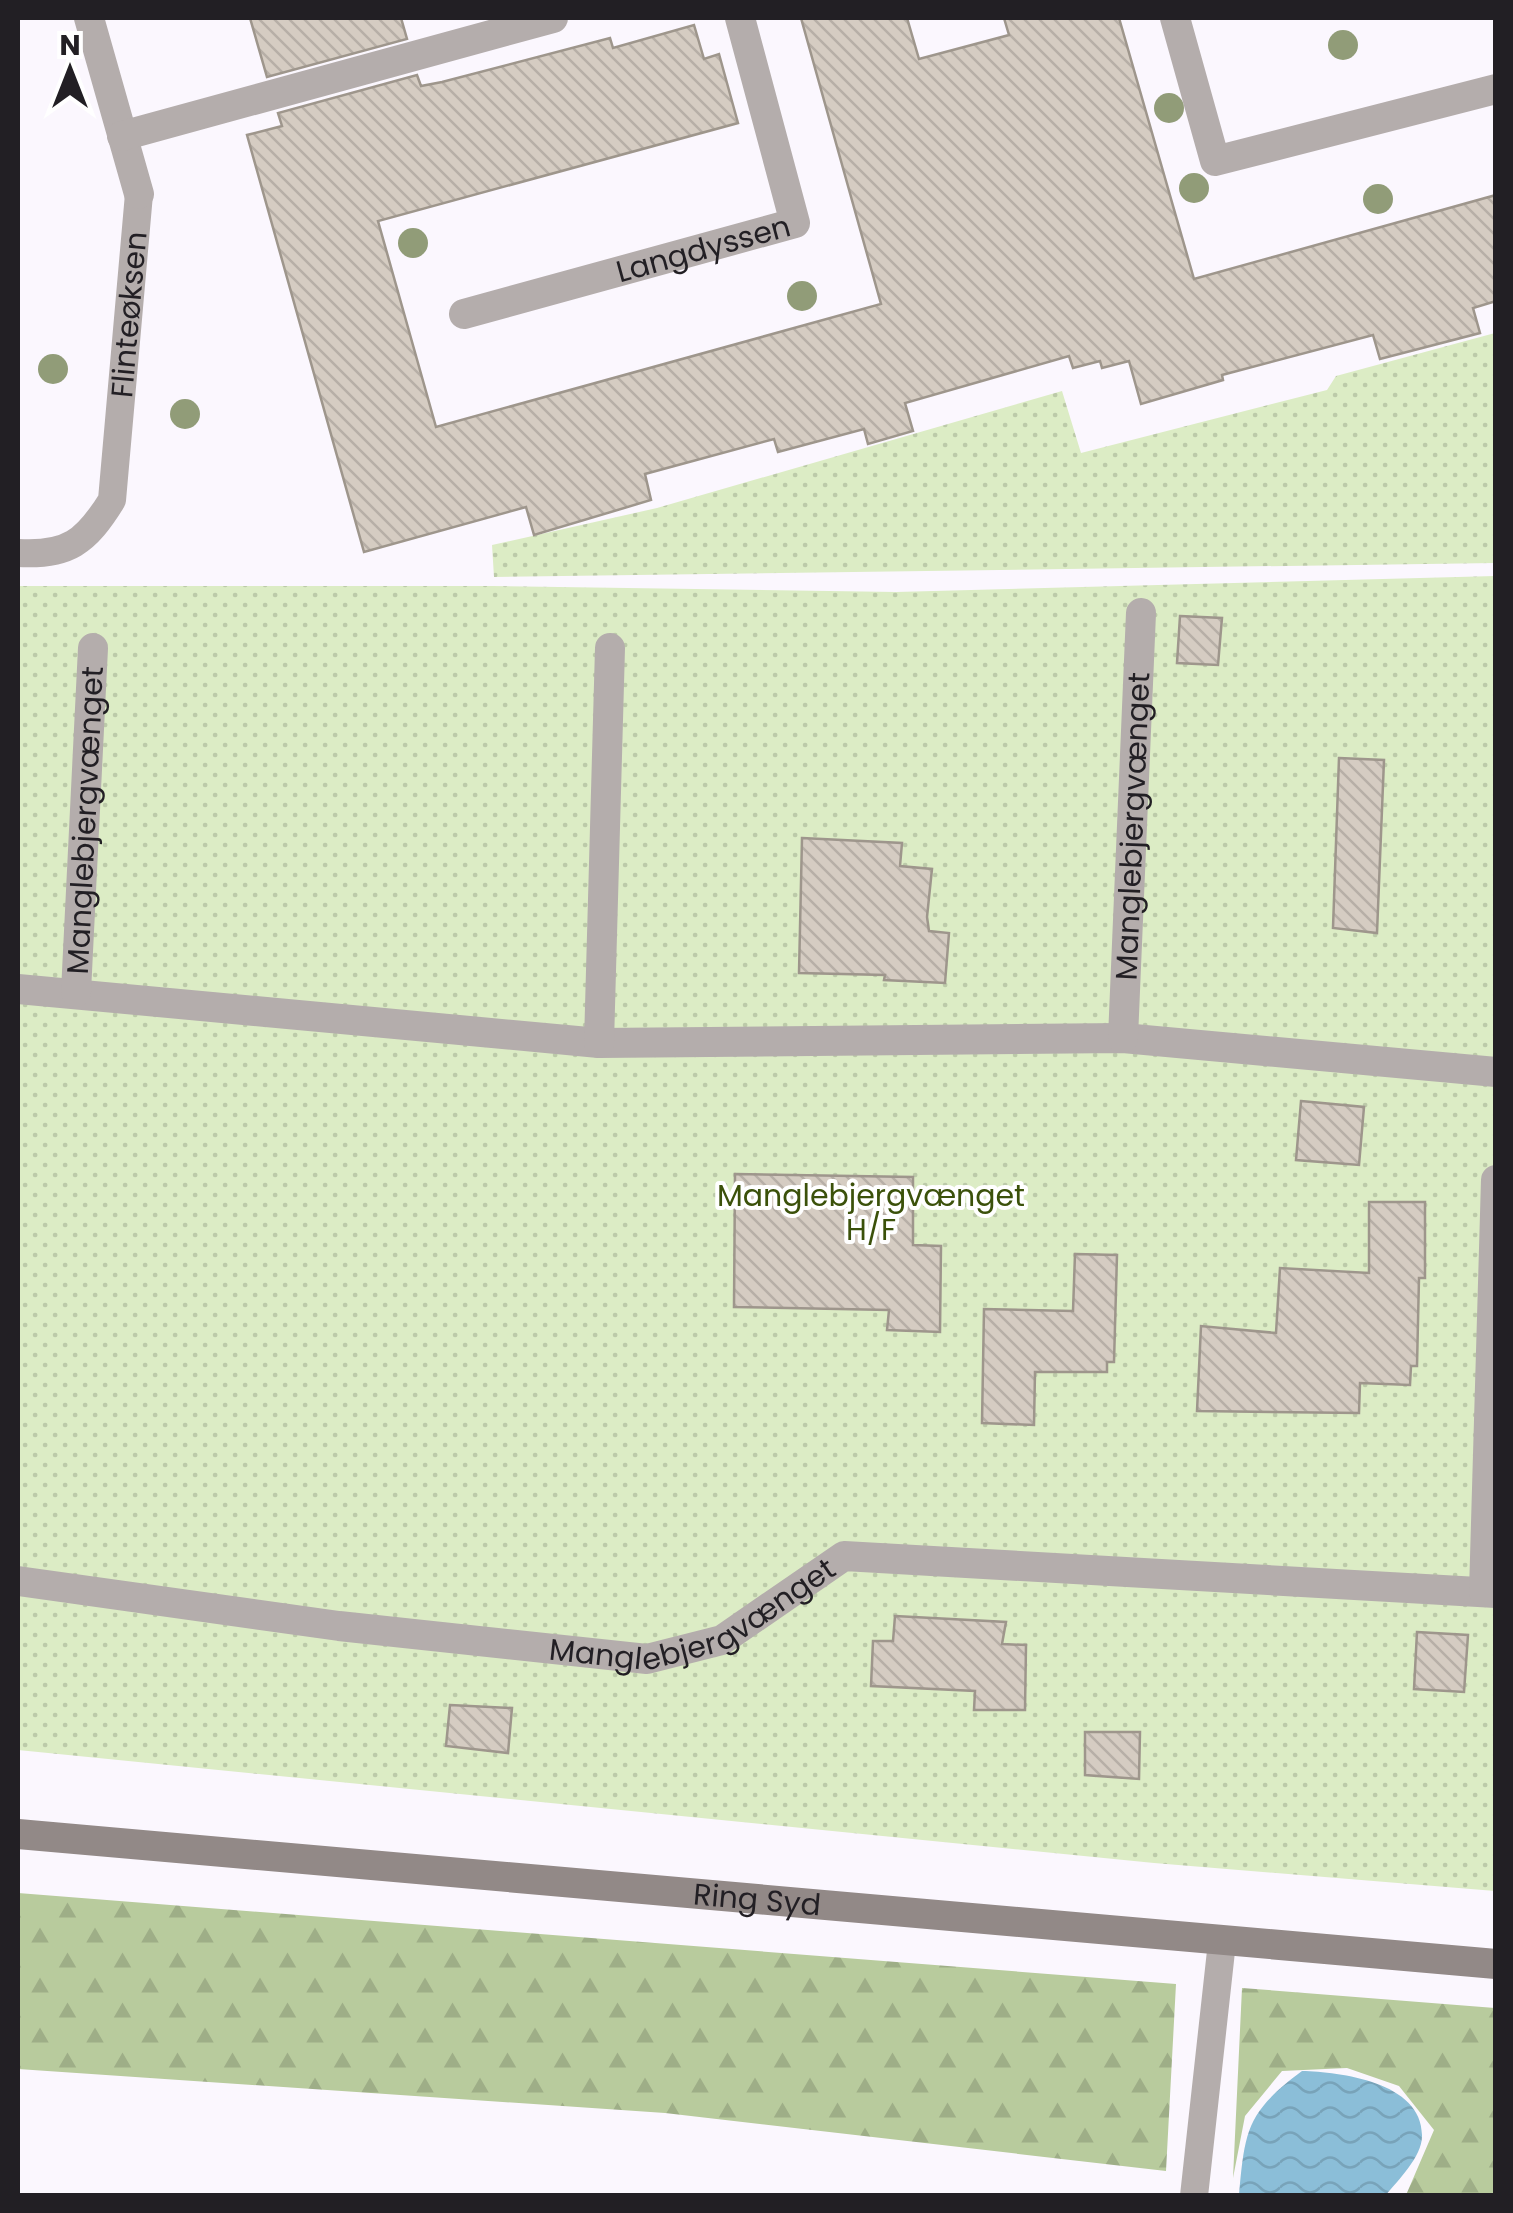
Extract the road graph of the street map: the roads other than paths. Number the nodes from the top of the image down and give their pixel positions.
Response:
1 (89, 18) edge
2 (553, 18) edge
3 (740, 18) edge
4 (1175, 18) edge
5 (1496, 89) edge
6 (122, 136) junction
7 (139, 194) joint
8 (464, 314) dead end
9 (18, 553) edge
10 (1141, 613) dead end
11 (93, 648) dead end
12 (610, 648) dead end
13 (18, 990) edge
14 (76, 992) junction
15 (1124, 1038) junction
16 (599, 1043) junction
17 (1496, 1072) edge
18 (1496, 1180) edge
19 (18, 1581) edge
20 (1490, 1592) edge
21 (18, 1834) edge
22 (1222, 1942) junction
23 (1496, 1964) edge
24 (1194, 2196) edge

1 - 6 street, Flinteøksen
2 - 6 street
3 - 8 street, Langdyssen
4 - 5 street
6 - 7 street, Flinteøksen
7 - 9 lane, Flinteøksen
10 - 15 street, Manglebjergvænget
11 - 14 street, Manglebjergvænget
12 - 16 street
13 - 14 street, Manglebjergvænget
14 - 16 street, Manglebjergvænget
15 - 16 street, Manglebjergvænget
15 - 17 street, Manglebjergvænget
18 - 20 street, Manglebjergvænget
19 - 20 street, Manglebjergvænget
21 - 22 main road, Ring Syd
22 - 23 main road, Ring Syd
22 - 24 lane

